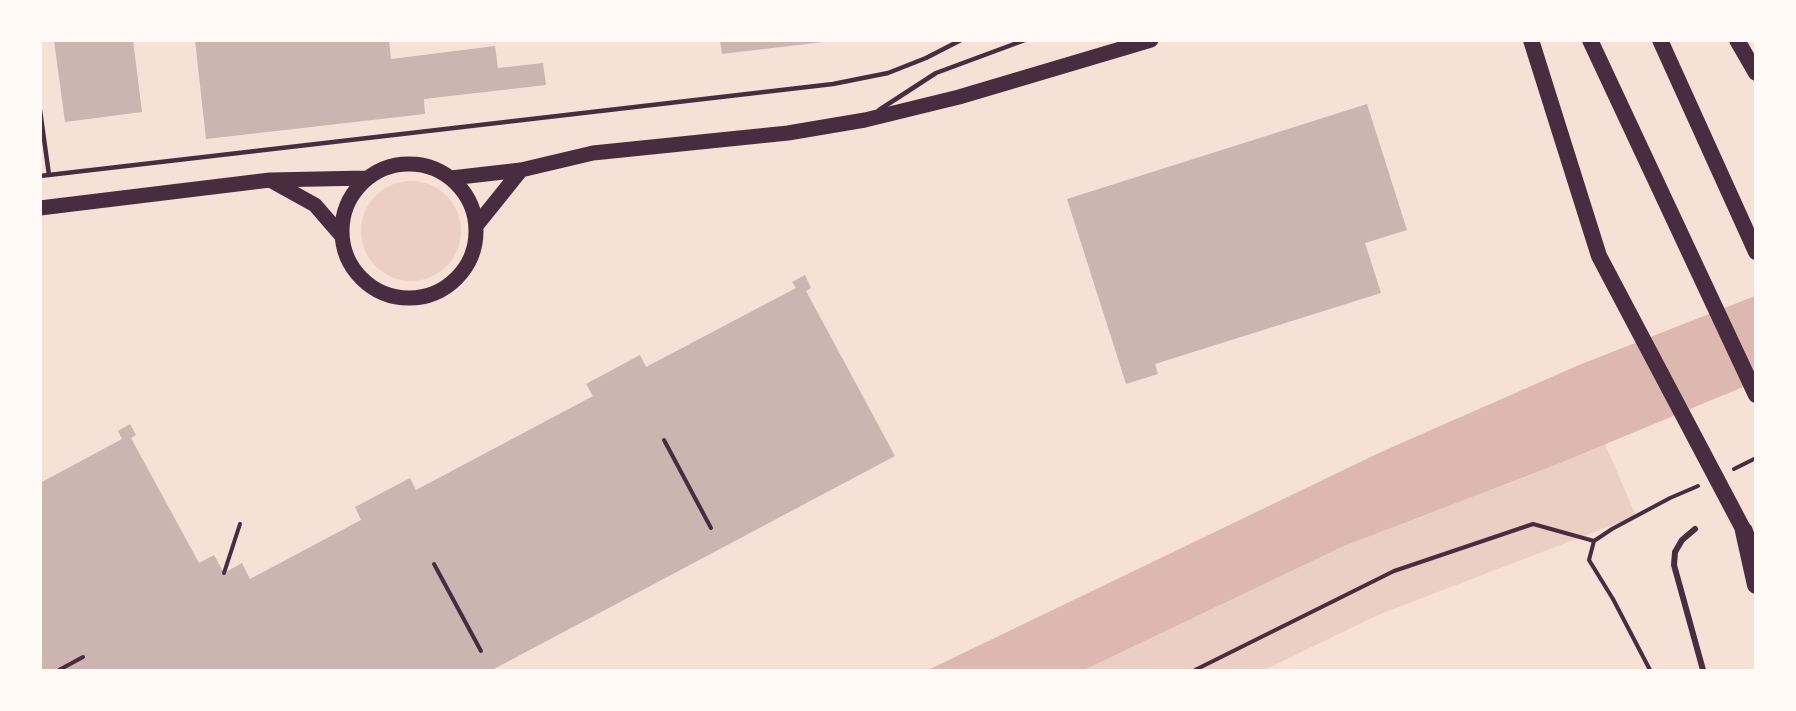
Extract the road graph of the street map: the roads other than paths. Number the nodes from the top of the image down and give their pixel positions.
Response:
1 (961, 40) edge
2 (1025, 40) edge
3 (1151, 40) edge
4 (1531, 40) edge
5 (1590, 40) edge
6 (1660, 40) edge
7 (1737, 40) edge
8 (1755, 73) edge
9 (40, 110) edge
10 (865, 120) junction
11 (521, 170) junction
12 (49, 175) junction
13 (40, 176) edge
14 (366, 178) junction
15 (451, 178) junction
16 (270, 180) junction
17 (40, 208) edge
18 (476, 226) junction
19 (341, 235) junction
20 (1755, 252) edge
21 (1755, 395) edge
22 (1695, 529) dead end
23 (1744, 531) junction
24 (1755, 554) edge
25 (1755, 585) edge
26 (1703, 670) edge

1 - 12 lane
2 - 10 lane
3 - 10 main road
4 - 23 highway
5 - 21 highway
6 - 20 highway
7 - 8 highway
9 - 12 lane
10 - 11 main road
11 - 15 main road
11 - 18 main road
12 - 13 lane
14 - 15 main road
14 - 16 main road
14 - 19 main road
15 - 18 main road
16 - 17 main road
16 - 19 main road
18 - 19 main road
22 - 26 street
23 - 24 highway
23 - 25 highway

